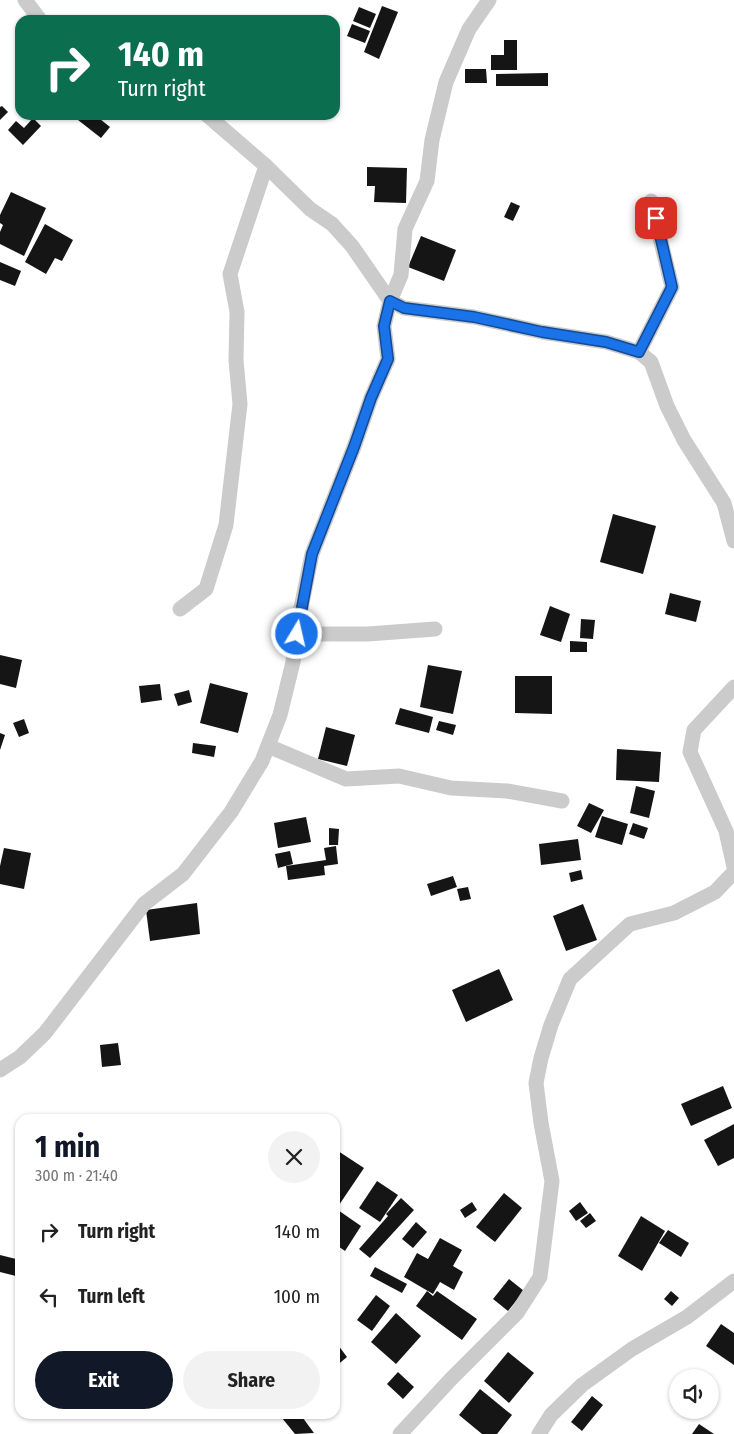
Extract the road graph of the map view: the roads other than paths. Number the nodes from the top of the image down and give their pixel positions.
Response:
1 (25, 0) edge
2 (489, 0) edge
3 (36, 15) edge
4 (212, 120) edge
5 (266, 166) junction
6 (651, 201) dead end
7 (390, 301) junction
8 (639, 352) junction
9 (731, 516) edge
10 (734, 541) edge
11 (180, 610) dead end
12 (435, 630) dead end
13 (297, 634) junction
14 (734, 687) edge
15 (268, 746) junction
16 (562, 802) dead end
17 (734, 868) edge
18 (734, 872) edge
19 (0, 1070) edge
20 (734, 1281) edge
21 (400, 1434) edge
22 (539, 1434) edge

1 - 3 street
2 - 7 street
4 - 5 street
5 - 7 street
5 - 11 street
6 - 8 street
7 - 8 street
7 - 13 street
8 - 9 street
9 - 10 street
12 - 13 street
13 - 15 street
14 - 17 street
15 - 16 street
15 - 19 street
18 - 21 street
20 - 22 street

